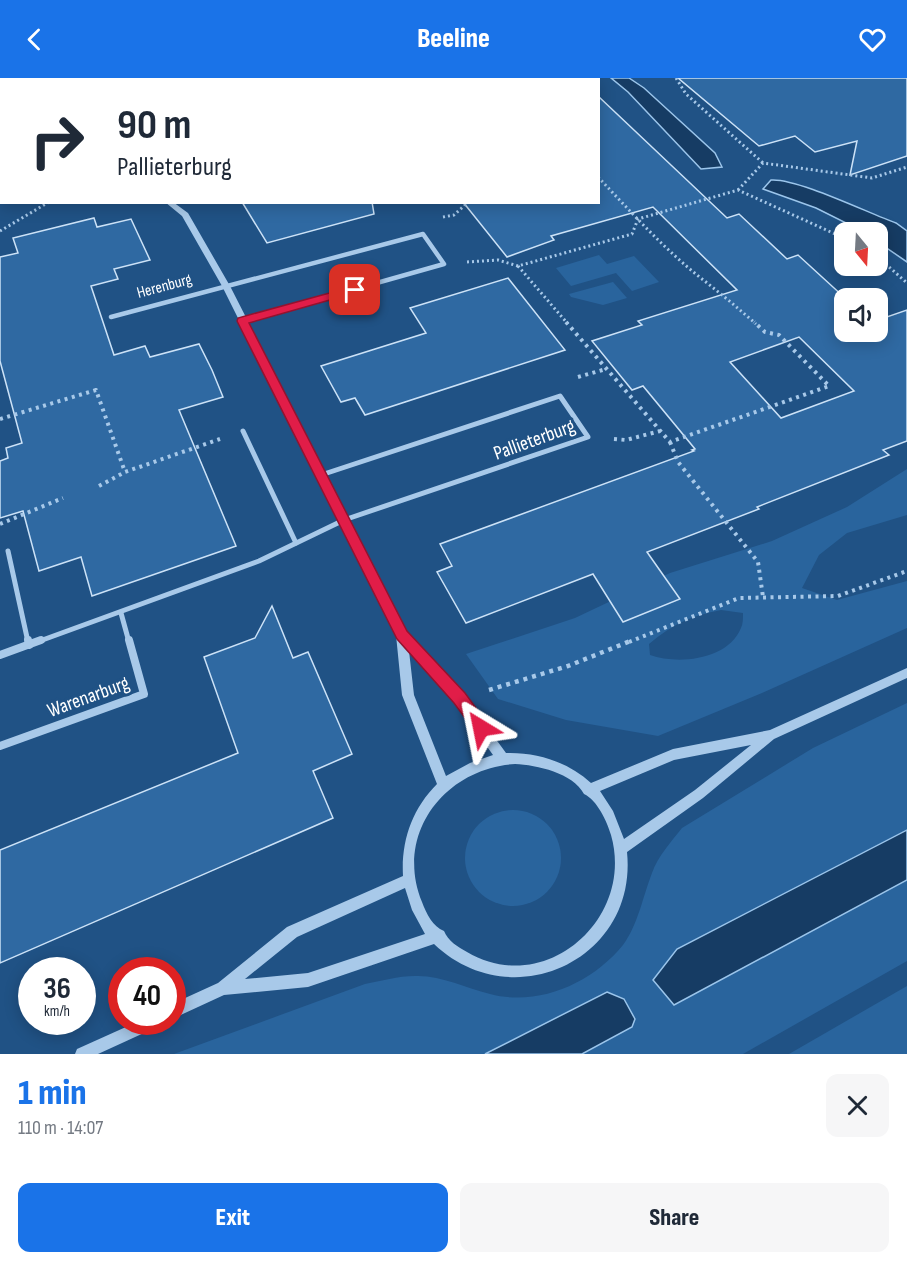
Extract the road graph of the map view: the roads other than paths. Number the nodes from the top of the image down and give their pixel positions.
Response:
1 (171, 204) edge
2 (226, 286) junction
3 (111, 316) dead end
4 (242, 321) junction
5 (243, 431) road end
6 (321, 476) junction
7 (344, 520) junction
8 (296, 543) junction
9 (8, 551) dead end
10 (121, 613) junction
11 (402, 635) junction
12 (29, 645) junction
13 (0, 655) edge
14 (907, 673) edge
15 (771, 735) junction
16 (0, 746) edge
17 (503, 759) junction
18 (443, 784) junction
19 (588, 790) junction
20 (621, 849) junction
21 (410, 879) junction
22 (439, 936) junction
23 (223, 988) junction
24 (186, 1005) edge
25 (124, 1035) edge
26 (82, 1054) edge

1 - 2 street, Herenburg
2 - 3 street, Herenburg
2 - 4 street, Herenburg
2 - 4 street
4 - 6 street, Herenburg
5 - 8 street
6 - 7 street, Herenburg
6 - 7 street, Pallieterburg
7 - 8 street
7 - 11 street, Herenburg
8 - 10 street
9 - 12 street
10 - 12 street
10 - 16 street, Warenarburg
11 - 17 street, Herenburg
11 - 18 street, Herenburg
12 - 13 street
14 - 15 street
15 - 19 street
15 - 20 street
17 - 18 street
17 - 19 street
18 - 21 street
19 - 20 street
20 - 22 street
21 - 22 street
21 - 23 street
22 - 23 street
23 - 24 street
25 - 26 street

